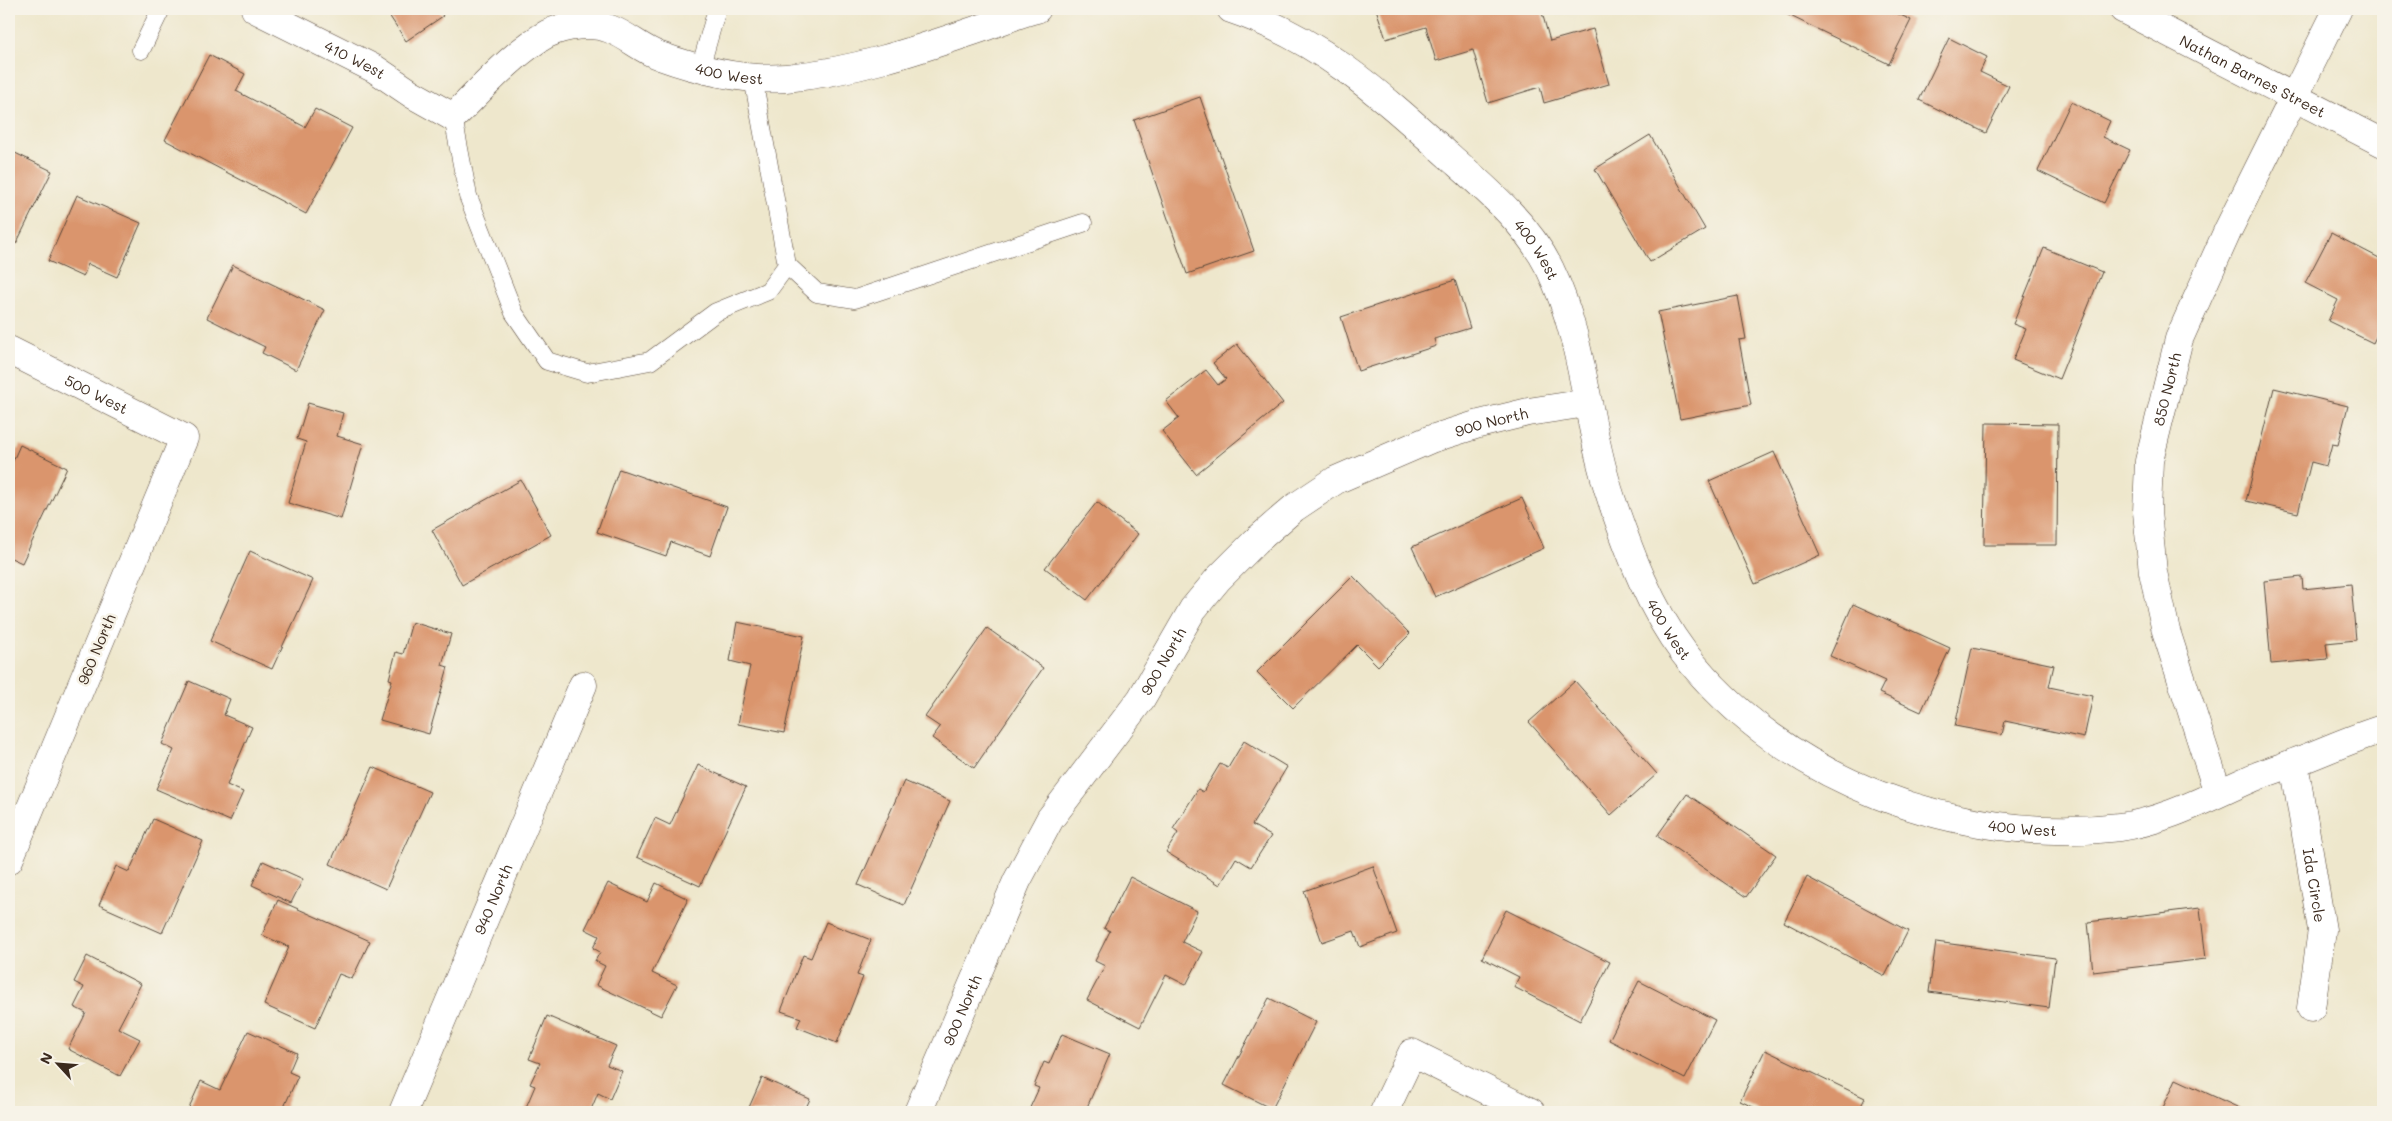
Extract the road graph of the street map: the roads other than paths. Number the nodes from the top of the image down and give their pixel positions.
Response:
1 (161, 9) edge
2 (256, 9) edge
3 (717, 9) edge
4 (1037, 9) edge
5 (1231, 9) edge
6 (2123, 9) edge
7 (2338, 9) edge
8 (141, 50) dead end
9 (700, 69) junction
10 (753, 78) junction
11 (2294, 98) junction
12 (453, 117) junction
13 (2383, 143) edge
14 (1084, 223) dead end
15 (787, 265) junction
16 (9, 350) edge
17 (1587, 403) junction
18 (184, 438) joint
19 (583, 685) dead end
20 (2383, 730) edge
21 (2294, 763) junction
22 (2218, 793) junction
23 (9, 860) edge
24 (2311, 1008) dead end
25 (403, 1112) edge
26 (918, 1112) edge
27 (1384, 1112) edge
28 (1531, 1112) edge

1 - 8 lane
2 - 12 street, 410 West
3 - 9 lane
4 - 10 street, 400 West
5 - 17 street, 400 West
6 - 11 street, Nathan Barnes Street
7 - 11 street, 850 North
9 - 10 street, 400 West
9 - 12 street, 400 West
10 - 15 lane
11 - 13 street, Nathan Barnes Street
11 - 22 street, 850 North
12 - 15 lane
14 - 15 lane
16 - 18 street, 500 West
17 - 22 street, 400 West
17 - 26 street, 900 North
18 - 23 street, 960 North
19 - 25 street, 940 North
20 - 21 street, 400 West
21 - 22 street, 400 West
21 - 24 street, Ida Circle
27 - 28 street

